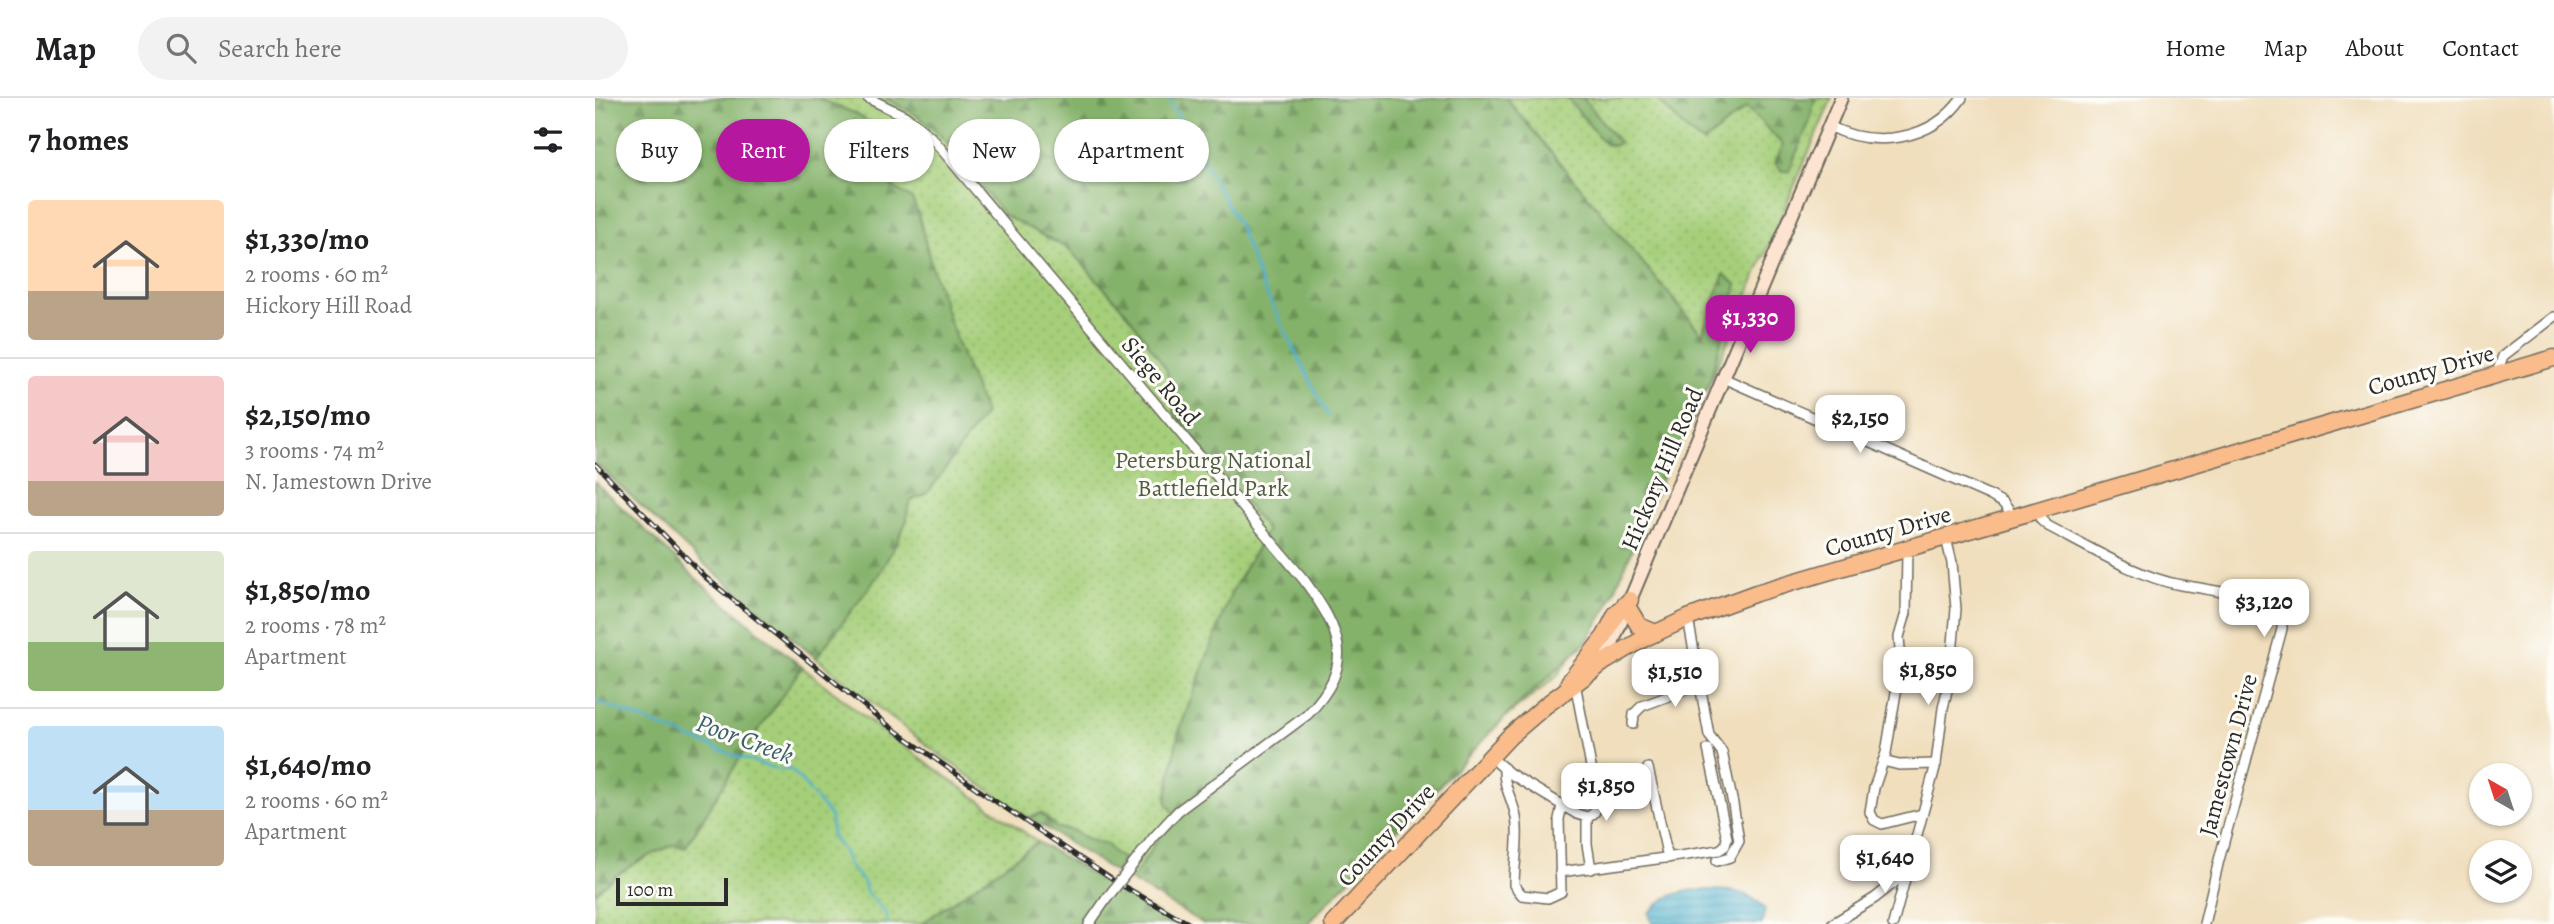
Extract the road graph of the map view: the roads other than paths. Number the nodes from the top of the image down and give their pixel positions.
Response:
1 (868, 98) edge
2 (1841, 98) edge
3 (1962, 98) edge
4 (1829, 126) junction
5 (2554, 317) edge
6 (2554, 358) edge
7 (2496, 375) junction
8 (1723, 378) junction
9 (2037, 511) junction
10 (2015, 518) junction
11 (1946, 538) junction
12 (1907, 550) junction
13 (1629, 603) junction
14 (1688, 618) junction
15 (1656, 633) junction
16 (1604, 662) junction
17 (1575, 683) junction
18 (1700, 684) junction
19 (1557, 697) junction
20 (1633, 724) dead end
21 (1708, 749) dead end
22 (1491, 757) junction
23 (1883, 761) junction
24 (1936, 764) junction
25 (1504, 768) junction
26 (1648, 768) dead end
27 (1562, 806) junction
28 (1922, 814) junction
29 (1587, 817) junction
30 (1668, 858) junction
31 (1717, 861) dead end
32 (1591, 869) junction
33 (1560, 872) junction
34 (1906, 873) junction
35 (1089, 924) edge
36 (1333, 924) edge
37 (1832, 924) edge
38 (1892, 924) edge
39 (2204, 924) edge

1 - 35 street, Siege Road, bridge
2 - 4 street, Hickory Hill Road
3 - 4 street
4 - 8 street, Hickory Hill Road
5 - 7 street
6 - 7 highway, County Drive
7 - 9 highway, County Drive
8 - 10 street
8 - 13 street, Hickory Hill Road
9 - 10 highway, County Drive
9 - 39 street, Jamestown Drive
10 - 11 highway, County Drive
11 - 12 highway, County Drive
11 - 24 street
12 - 14 highway, County Drive
12 - 23 street
13 - 15 highway
13 - 16 street, Hickory Hill Road
13 - 19 highway
14 - 15 highway, County Drive
14 - 18 street
15 - 16 highway, County Drive
16 - 17 highway, County Drive
17 - 19 highway, County Drive
17 - 29 street
18 - 20 street
18 - 31 street
19 - 22 highway, County Drive
21 - 30 street
22 - 25 street
22 - 36 highway, County Drive
23 - 24 street
23 - 28 street
24 - 28 street
25 - 27 street
25 - 33 street
26 - 30 street
27 - 29 street
27 - 33 street
28 - 34 street
29 - 32 street
30 - 32 street
32 - 33 street
34 - 37 street
34 - 38 street

